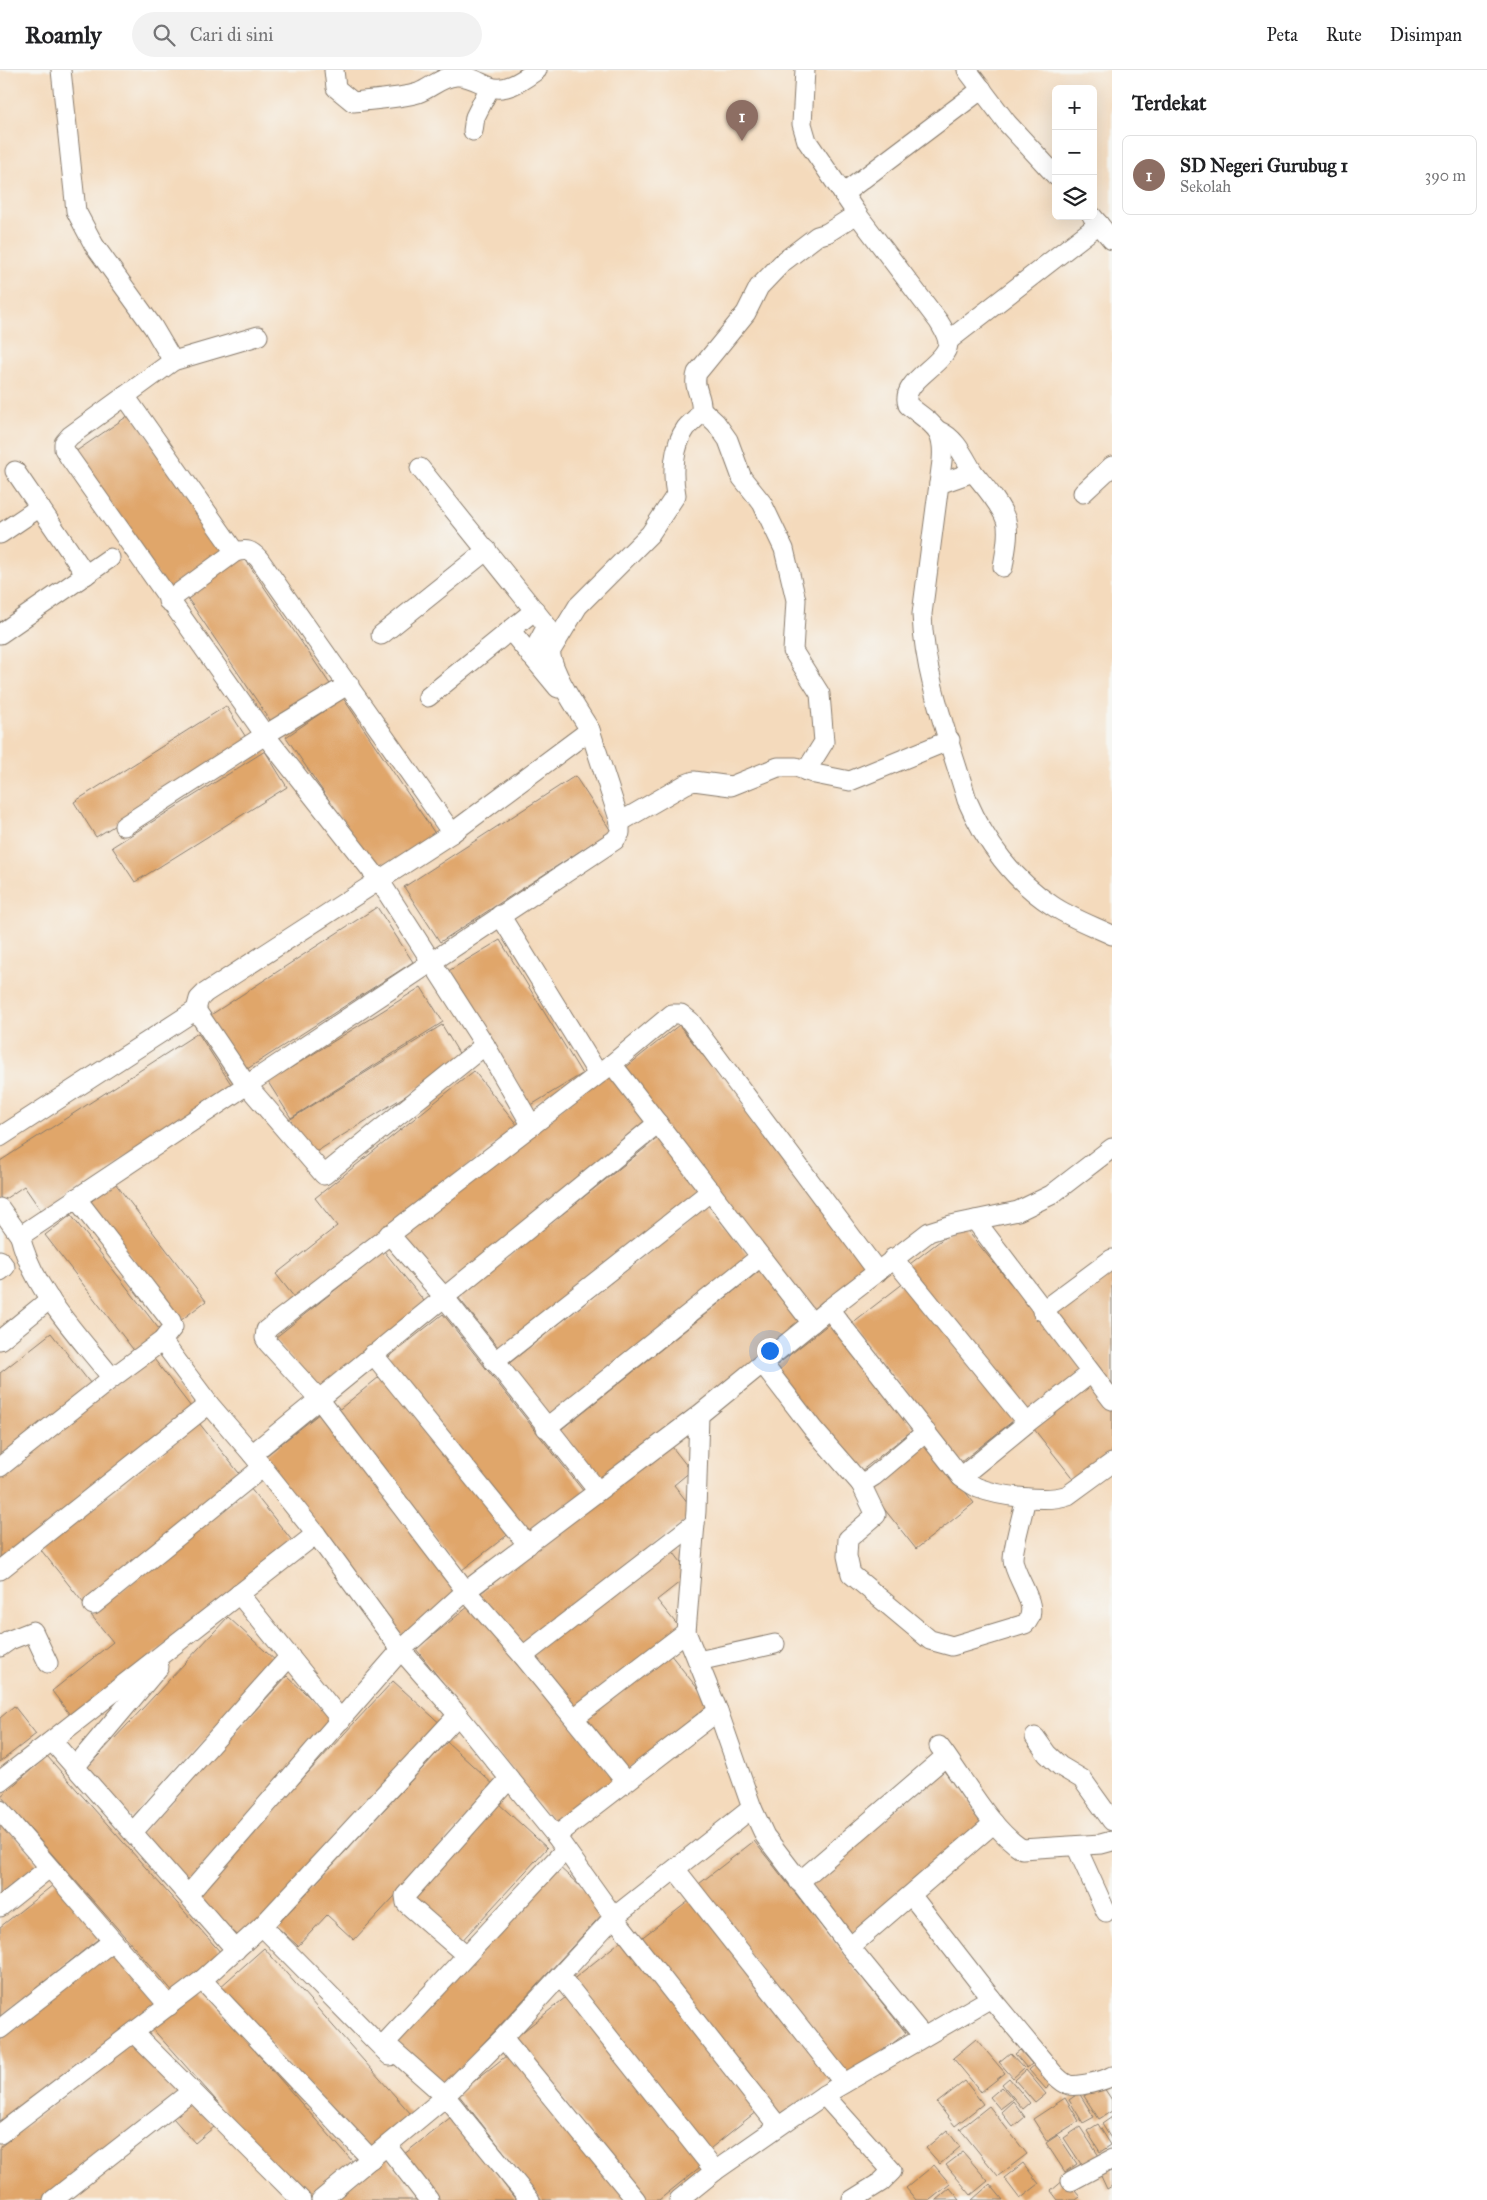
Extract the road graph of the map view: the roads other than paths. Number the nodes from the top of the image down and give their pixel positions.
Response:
1 (61, 70) edge
2 (334, 70) edge
3 (537, 70) edge
4 (805, 70) edge
5 (968, 70) edge
6 (490, 87) junction
7 (982, 89) junction
8 (473, 131) dead end
9 (1055, 175) edge
10 (844, 194) junction
11 (857, 214) junction
12 (1095, 220) edge
13 (1112, 240) edge
14 (258, 336) dead end
15 (948, 341) junction
16 (174, 361) junction
17 (125, 396) junction
18 (701, 409) junction
19 (938, 431) junction
20 (1112, 466) edge
21 (420, 468) dead end
22 (15, 471) dead end
23 (973, 472) junction
24 (939, 484) junction
25 (1083, 493) dead end
26 (40, 507) junction
27 (0, 534) edge
28 (486, 550) junction
29 (235, 552) junction
30 (110, 558) dead end
31 (1003, 567) dead end
32 (86, 575) junction
33 (168, 601) junction
34 (535, 610) junction
35 (510, 630) junction
36 (0, 634) edge
37 (381, 635) dead end
38 (531, 656) junction
39 (349, 684) junction
40 (428, 697) dead end
41 (572, 701) junction
42 (590, 730) junction
43 (264, 735) junction
44 (950, 740) junction
45 (806, 770) junction
46 (620, 822) junction
47 (124, 826) dead end
48 (452, 832) junction
49 (379, 880) junction
50 (500, 915) junction
51 (1112, 935) edge
52 (431, 960) junction
53 (196, 1010) junction
54 (485, 1045) junction
55 (605, 1069) junction
56 (246, 1084) junction
57 (658, 1124) junction
58 (532, 1126) junction
59 (0, 1137) edge
60 (1112, 1148) edge
61 (711, 1191) junction
62 (76, 1198) junction
63 (0, 1208) edge
64 (975, 1220) junction
65 (390, 1234) junction
66 (20, 1236) junction
67 (760, 1257) junction
68 (893, 1258) junction
69 (1111, 1261) edge
70 (878, 1272) junction
71 (444, 1297) junction
72 (50, 1299) junction
73 (829, 1308) junction
74 (1042, 1311) junction
75 (812, 1323) junction
76 (0, 1340) edge
77 (162, 1341) junction
78 (373, 1354) junction
79 (494, 1362) junction
80 (763, 1364) junction
81 (1091, 1373) junction
82 (112, 1378) junction
83 (318, 1399) junction
84 (1112, 1400) edge
85 (209, 1404) junction
86 (699, 1415) junction
87 (1027, 1422) junction
88 (546, 1428) junction
89 (926, 1432) junction
90 (257, 1460) junction
91 (1112, 1463) edge
92 (0, 1467) edge
93 (961, 1478) junction
94 (861, 1484) junction
95 (598, 1491) junction
96 (1026, 1498) junction
97 (696, 1523) junction
98 (316, 1534) junction
99 (528, 1545) junction
100 (0, 1570) edge
101 (466, 1591) junction
102 (239, 1594) junction
103 (93, 1605) dead end
104 (686, 1632) junction
105 (183, 1638) junction
106 (775, 1644) dead end
107 (0, 1648) edge
108 (401, 1650) junction
109 (290, 1656) junction
110 (523, 1656) junction
111 (698, 1661) junction
112 (48, 1663) dead end
113 (718, 1711) junction
114 (458, 1715) junction
115 (574, 1718) junction
116 (341, 1720) junction
117 (1034, 1737) dead end
118 (52, 1741) junction
119 (75, 1767) junction
120 (509, 1779) junction
121 (0, 1781) edge
122 (625, 1781) junction
123 (752, 1808) junction
124 (0, 1810) edge
125 (1112, 1822) edge
126 (994, 1823) junction
127 (133, 1832) junction
128 (1112, 1841) edge
129 (561, 1843) junction
130 (1076, 1846) junction
131 (49, 1868) junction
132 (676, 1870) junction
133 (799, 1882) junction
134 (188, 1895) junction
135 (910, 1895) junction
136 (0, 1907) edge
137 (1106, 1912) dead end
138 (614, 1917) junction
139 (262, 1926) junction
140 (113, 1941) junction
141 (850, 1947) junction
142 (236, 1950) junction
143 (466, 1955) junction
144 (560, 1976) junction
145 (202, 1980) junction
146 (991, 1998) junction
147 (169, 2006) junction
148 (0, 2029) edge
149 (134, 2033) junction
150 (923, 2036) junction
151 (503, 2038) junction
152 (1109, 2082) edge
153 (844, 2083) junction
154 (192, 2091) junction
155 (824, 2095) junction
156 (441, 2099) junction
157 (778, 2126) junction
158 (0, 2134) edge
159 (387, 2146) junction
160 (371, 2159) junction
161 (1112, 2159) edge
162 (715, 2171) junction
163 (1071, 2181) dead end
164 (53, 2200) edge
165 (301, 2200) edge
166 (322, 2200) edge
167 (428, 2200) edge
168 (530, 2200) edge
169 (636, 2200) edge
170 (679, 2200) edge
171 (852, 2200) edge

1 - 16 street
2 - 6 street
3 - 6 street
4 - 10 street
5 - 7 street
6 - 8 street
7 - 9 street
7 - 10 street
10 - 11 street
11 - 15 street
11 - 18 street
12 - 13 street
12 - 15 street
14 - 16 street
15 - 19 street
16 - 17 street
17 - 29 street
17 - 33 street
18 - 41 street
18 - 45 street
19 - 23 street
19 - 24 street
20 - 25 street
21 - 28 street
22 - 26 street
23 - 24 street
23 - 31 street
24 - 44 street
26 - 27 street
26 - 32 street
28 - 34 street
28 - 37 street
29 - 33 street
29 - 39 street
30 - 32 street
32 - 36 street
33 - 43 street
34 - 35 street
34 - 38 street
35 - 38 street
35 - 40 street
38 - 41 street
39 - 43 street
39 - 48 street
41 - 42 street
42 - 46 street
42 - 48 street
43 - 47 street
43 - 49 street
44 - 45 street
44 - 51 street
45 - 46 street
46 - 50 street
48 - 49 street
49 - 52 street
49 - 53 street
50 - 52 street
50 - 55 street
52 - 54 street
52 - 56 street
53 - 56 street
53 - 59 street
54 - 56 street
54 - 58 street
55 - 57 street
55 - 58 street
55 - 70 street
56 - 62 street
57 - 61 street
57 - 71 street
58 - 65 street
60 - 64 street
61 - 67 street
61 - 79 street
62 - 66 street
62 - 77 street
63 - 66 street
64 - 68 street
64 - 74 street
65 - 71 street
65 - 83 street
66 - 72 street
67 - 75 street
67 - 88 street
68 - 70 street
68 - 87 street
69 - 74 street
70 - 73 street
71 - 78 street
71 - 79 street
72 - 76 street
72 - 82 street
73 - 75 street
73 - 89 street
74 - 81 street
75 - 80 street
77 - 82 street
77 - 85 street
78 - 83 street
78 - 99 street
79 - 88 street
80 - 86 street
80 - 94 street
81 - 84 street
81 - 87 street
82 - 92 street
83 - 90 street
83 - 101 street
85 - 90 street
85 - 100 street
86 - 95 street
86 - 97 street
87 - 93 street
88 - 95 street
89 - 93 street
89 - 94 street
90 - 98 street
90 - 103 street
91 - 96 street
93 - 96 street
94 - 96 street
95 - 99 street
97 - 104 street
97 - 110 street
98 - 102 street
98 - 108 street
99 - 101 street
101 - 108 street
101 - 110 street
102 - 105 street
102 - 109 street
104 - 111 street
104 - 115 street
105 - 118 street
105 - 119 street
106 - 111 street
107 - 112 street
108 - 114 street
108 - 116 street
109 - 116 street
109 - 127 street
110 - 115 street
111 - 113 street
113 - 122 street
113 - 123 street
114 - 120 street
114 - 139 street
115 - 122 street
116 - 134 street
117 - 125 street
118 - 119 street
118 - 121 street
119 - 127 street
120 - 129 street
120 - 143 street
122 - 129 street
123 - 132 street
123 - 133 street
124 - 131 street
126 - 130 street
126 - 133 street
126 - 135 street
127 - 134 street
128 - 130 street
129 - 138 street
129 - 143 street
130 - 137 street
131 - 136 street
131 - 140 street
132 - 138 street
132 - 153 street
133 - 141 street
134 - 142 street
135 - 141 street
135 - 146 street
138 - 144 street
138 - 157 street
139 - 142 street
139 - 156 street
140 - 147 street
140 - 148 street
141 - 150 street
142 - 145 street
143 - 156 street
144 - 151 street
144 - 162 street
145 - 147 street
145 - 160 street
146 - 150 street
146 - 152 street
147 - 149 street
149 - 154 street
149 - 158 street
150 - 153 street
151 - 156 street
151 - 169 street
153 - 155 street
154 - 164 street
154 - 165 street
155 - 157 street
155 - 171 street
156 - 159 street
156 - 168 street
157 - 162 street
159 - 160 street
159 - 167 street
160 - 166 street
161 - 163 street
162 - 170 street

